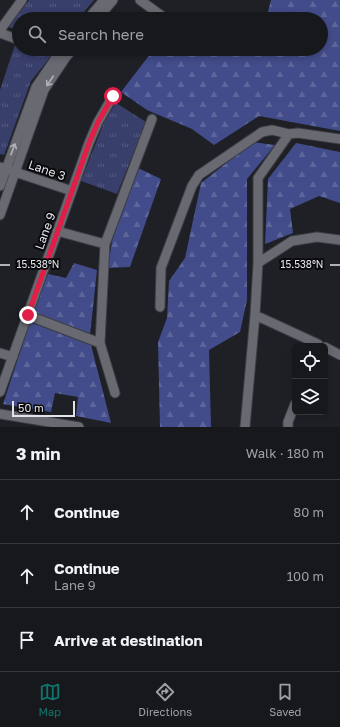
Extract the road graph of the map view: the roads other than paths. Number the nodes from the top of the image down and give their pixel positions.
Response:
1 (22, 0) edge
2 (104, 0) edge
3 (113, 0) edge
4 (140, 0) edge
5 (13, 12) edge
6 (94, 12) edge
7 (103, 12) edge
8 (156, 12) edge
9 (12, 14) edge
10 (0, 30) edge
11 (0, 33) edge
12 (12, 37) edge
13 (60, 56) edge
14 (61, 56) edge
15 (113, 96) dead end
16 (152, 119) dead end
17 (289, 134) junction
18 (340, 139) edge
19 (3, 168) edge
20 (15, 172) junction
21 (0, 186) edge
22 (72, 191) junction
23 (0, 215) edge
24 (57, 231) junction
25 (340, 240) edge
26 (105, 244) junction
27 (258, 263) junction
28 (160, 307) dead end
29 (28, 315) junction
30 (255, 315) junction
31 (100, 343) junction
32 (315, 343) edge
33 (328, 349) edge
34 (0, 353) edge
35 (340, 354) edge
36 (12, 357) junction
37 (0, 392) edge
38 (115, 393) dead end
39 (292, 412) edge
40 (0, 414) edge
41 (79, 427) edge
42 (245, 427) edge
43 (288, 427) edge

1 - 5 street
2 - 6 street
3 - 7 street
4 - 8 street
9 - 10 street
11 - 12 street
19 -> 13 street
14 -> 20 street
15 - 22 street, Lane 9
16 - 26 street
17 - 18 street
17 - 27 street
17 - 28 street
19 - 20 street, Lane 3
19 - 21 street
20 - 22 street, Lane 3
20 - 23 street
22 - 24 street, Lane 9
24 - 26 street
24 - 29 street, Lane 9
25 - 27 street
26 - 31 street
27 - 30 street
29 - 31 street
29 - 36 street, Lane 9
30 - 32 street
30 - 42 street
31 - 38 street
33 - 35 street
34 - 36 street
36 - 37 street, Lane 9
39 - 43 street
40 - 41 street

